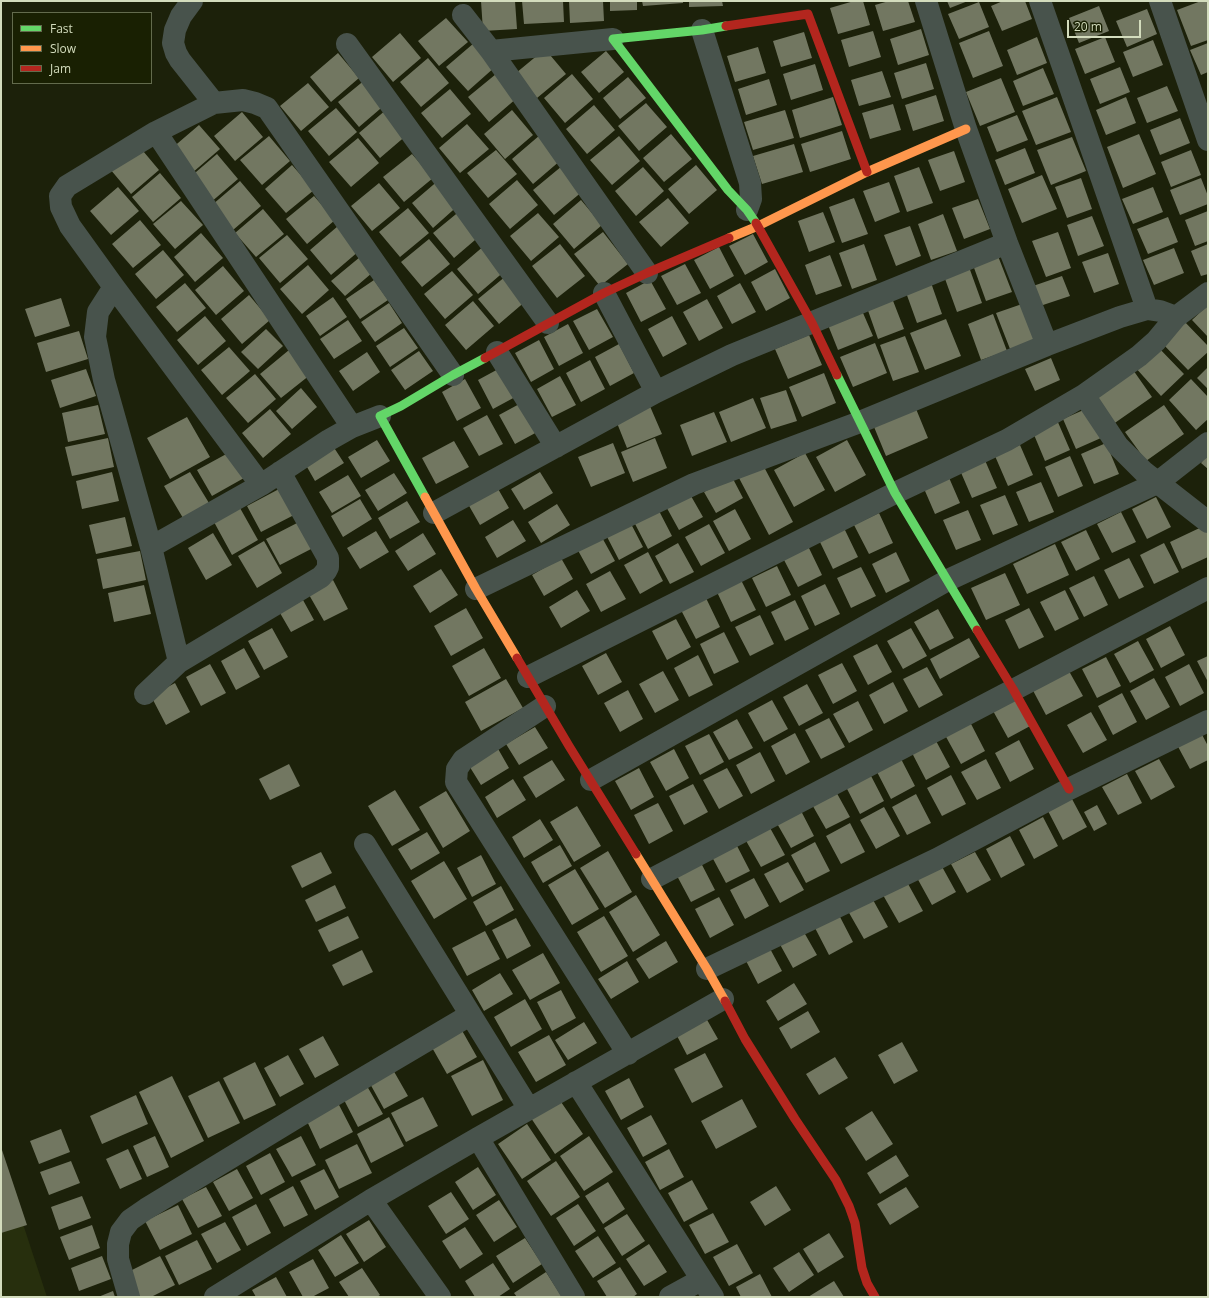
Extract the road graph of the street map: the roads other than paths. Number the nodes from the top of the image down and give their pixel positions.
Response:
1 (192, 1) edge
2 (926, 1) edge
3 (1040, 1) edge
4 (1160, 1) edge
5 (464, 15) dead end
6 (702, 30) junction
7 (613, 39) junction
8 (347, 44) dead end
9 (491, 51) junction
10 (214, 103) junction
11 (966, 129) junction
12 (156, 132) junction
13 (1208, 140) edge
14 (867, 172) junction
15 (753, 218) junction
16 (1007, 243) junction
17 (647, 273) junction
18 (114, 287) junction
19 (604, 293) junction
20 (1208, 293) edge
21 (1147, 309) junction
22 (1176, 317) junction
23 (548, 323) junction
24 (812, 323) junction
25 (1047, 345) junction
26 (496, 352) junction
27 (453, 375) junction
28 (656, 392) junction
29 (1084, 395) junction
30 (380, 416) junction
31 (860, 422) junction
32 (352, 427) junction
33 (1208, 443) edge
34 (556, 447) junction
35 (280, 472) junction
36 (1157, 483) junction
37 (261, 485) junction
38 (895, 493) junction
39 (434, 513) junction
40 (1208, 522) edge
41 (151, 547) junction
42 (948, 580) junction
43 (1208, 588) edge
44 (476, 589) junction
45 (179, 662) junction
46 (528, 677) junction
47 (1014, 689) junction
48 (145, 694) dead end
49 (545, 706) junction
50 (1208, 721) edge
51 (591, 780) junction
52 (1069, 789) junction
53 (364, 844) dead end
54 (652, 879) junction
55 (707, 969) junction
56 (723, 999) junction
57 (470, 1015) junction
58 (628, 1054) junction
59 (576, 1082) junction
60 (529, 1109) junction
61 (478, 1138) junction
62 (371, 1200) junction
63 (707, 1289) edge
64 (437, 1296) edge
65 (130, 1297) edge
66 (215, 1297) edge
67 (574, 1297) edge
68 (670, 1297) edge
69 (875, 1297) edge

1 - 10 street
2 - 11 street
3 - 21 street
4 - 13 street
5 - 9 street
6 - 7 street
6 - 14 street
6 - 15 street
7 - 9 street
7 - 15 street
8 - 23 street
9 - 17 street
10 - 12 street
10 - 27 street
11 - 14 street
11 - 16 street
12 - 18 street
12 - 32 street
14 - 15 street
15 - 17 street
15 - 24 street
16 - 24 street
16 - 25 street
17 - 19 street
18 - 37 street
18 - 41 street
19 - 23 street
19 - 28 street
20 - 22 street
21 - 22 street
21 - 25 street
22 - 29 street
23 - 26 street
24 - 28 street
24 - 31 street
25 - 31 street
26 - 27 street
26 - 34 street
27 - 30 street
28 - 34 street
29 - 36 street
29 - 38 street
30 - 32 street
30 - 39 street
31 - 38 street
31 - 44 street
32 - 35 street
33 - 36 street
34 - 39 street
35 - 37 street
35 - 45 street
36 - 40 street
36 - 42 street
37 - 41 street
38 - 42 street
38 - 46 street
39 - 44 street
41 - 45 street
42 - 47 street
42 - 51 street
43 - 47 street
44 - 46 street
45 - 48 street
46 - 49 street
47 - 52 street
47 - 54 street
49 - 51 street
49 - 58 street
50 - 52 street
51 - 54 street
52 - 55 street
53 - 57 street
54 - 55 street
55 - 56 street
56 - 58 street
56 - 69 street
57 - 60 street
57 - 65 street
58 - 59 street
59 - 60 street
59 - 63 street
60 - 61 street
61 - 62 street
61 - 67 street
62 - 64 street
62 - 66 street
63 - 68 street

